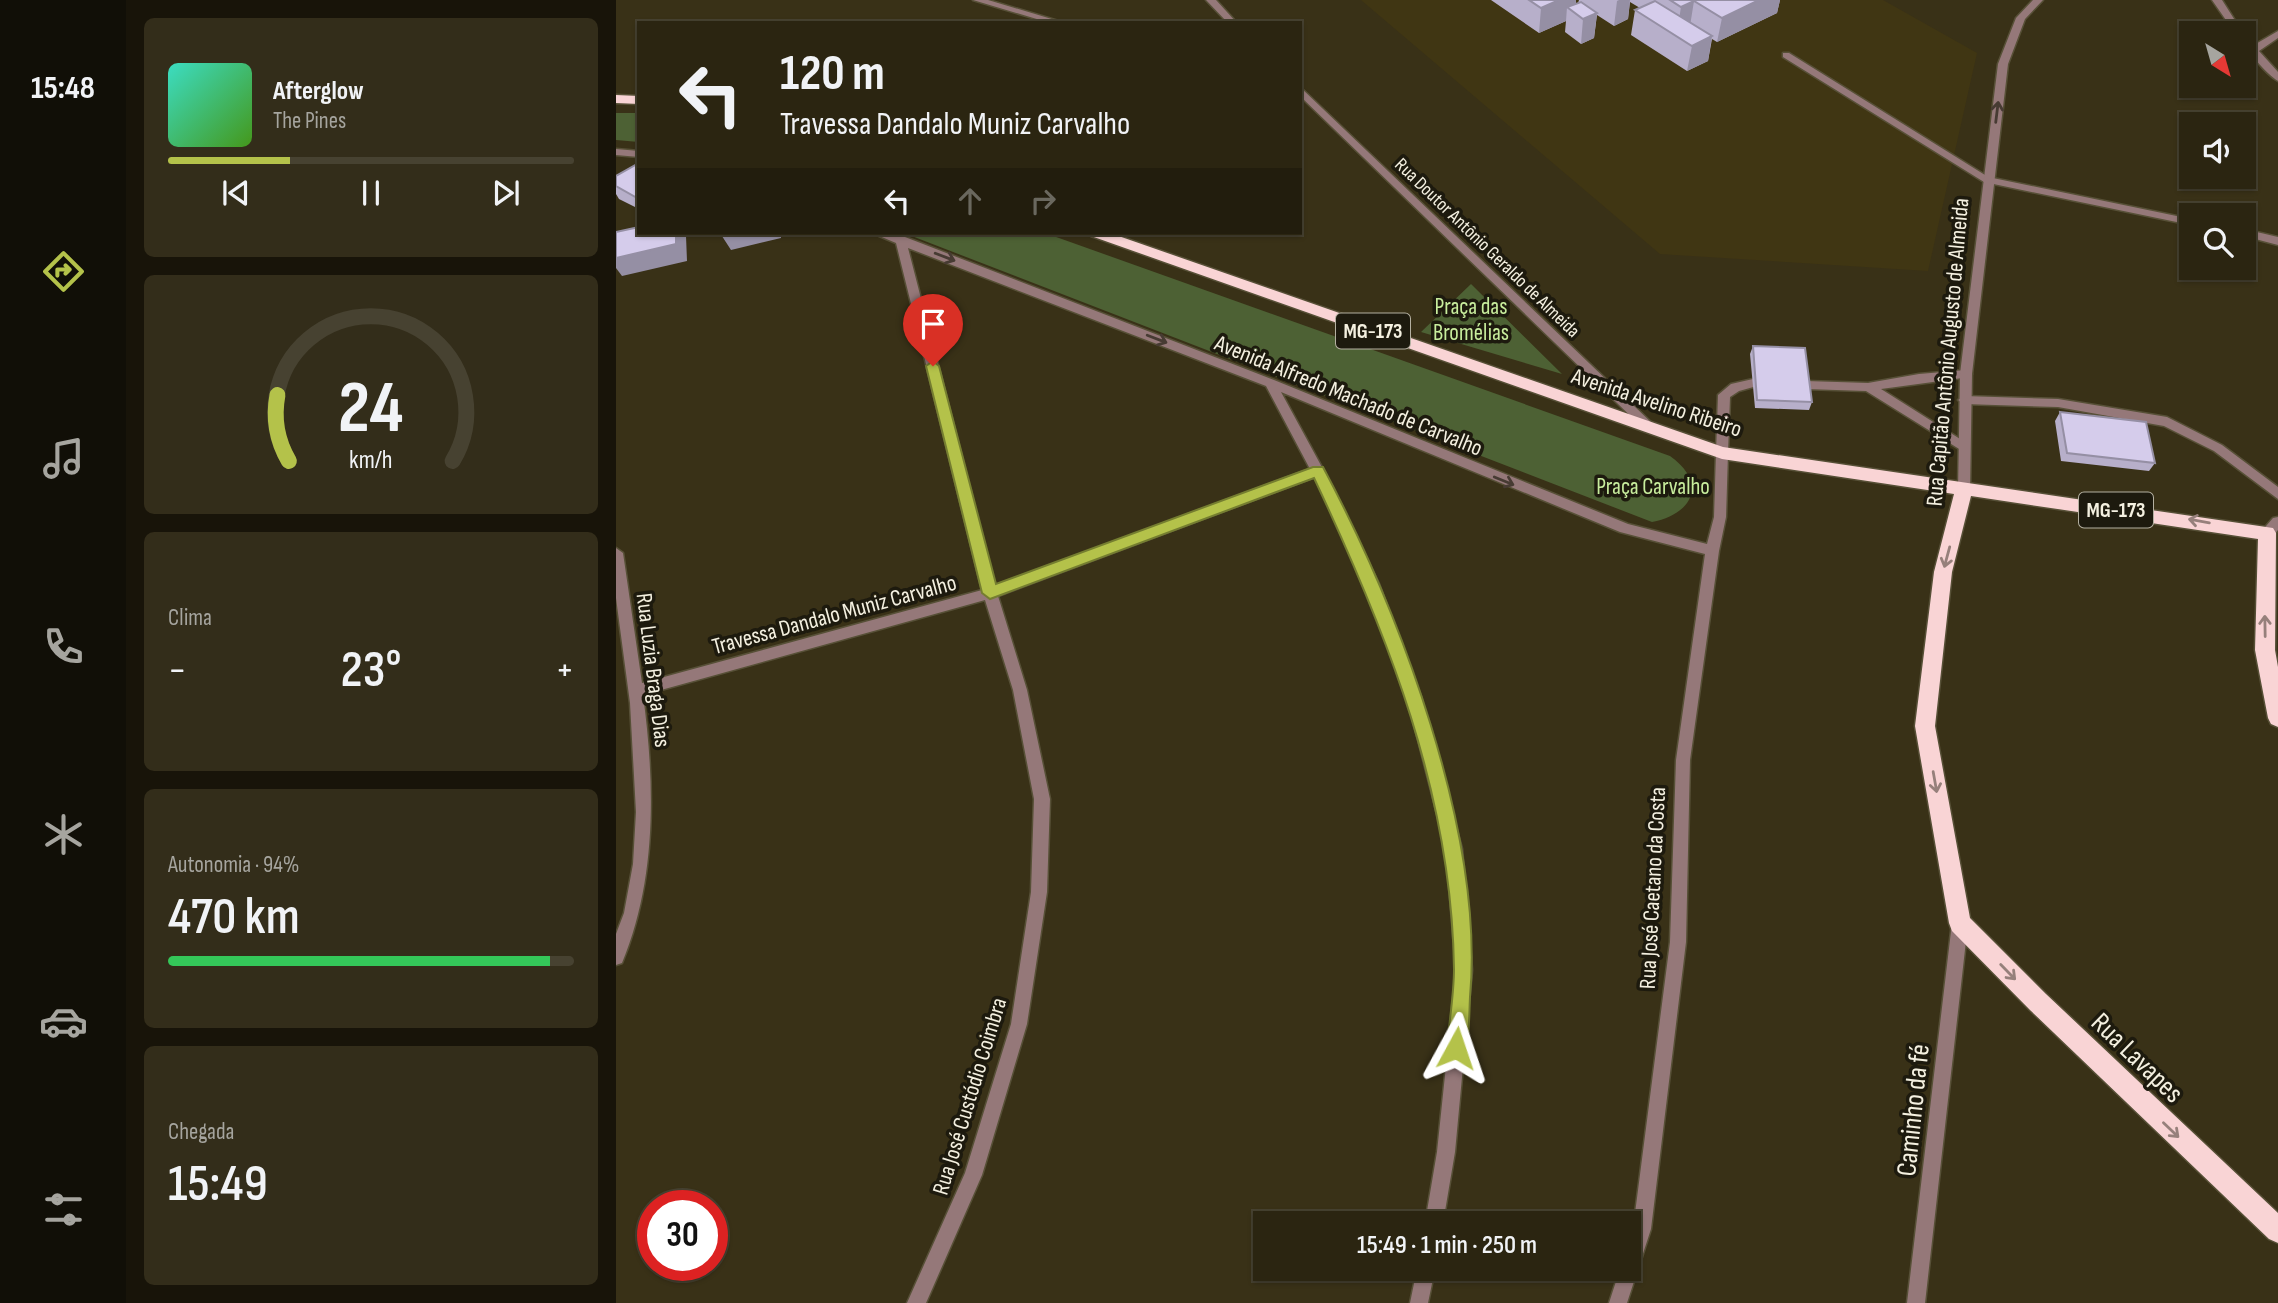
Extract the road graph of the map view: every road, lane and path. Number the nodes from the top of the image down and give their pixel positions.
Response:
1 (978, 0) edge
2 (1211, 0) edge
3 (2038, 0) edge
4 (2217, 0) edge
5 (1054, 21) edge
6 (1231, 21) edge
7 (2231, 21) edge
8 (2278, 34) edge
9 (2256, 48) edge
10 (1786, 55) dead end
11 (2256, 55) edge
12 (2278, 78) edge
13 (1302, 92) edge
14 (616, 99) edge
15 (637, 100) edge
16 (616, 152) edge
17 (637, 154) edge
18 (1988, 180) junction
19 (2179, 220) edge
20 (887, 235) edge
21 (1102, 235) edge
22 (2256, 236) edge
23 (901, 240) junction
24 (2278, 241) edge
25 (1966, 374) junction
26 (1270, 383) junction
27 (1753, 383) edge
28 (1806, 385) edge
29 (1868, 387) junction
30 (1964, 400) junction
31 (1651, 429) junction
32 (1964, 447) junction
33 (1722, 453) junction
34 (1318, 471) junction
35 (1964, 491) junction
36 (2278, 494) edge
37 (2272, 527) edge
38 (1712, 551) junction
39 (616, 553) edge
40 (990, 593) junction
41 (636, 691) junction
42 (2278, 718) edge
43 (1960, 923) junction
44 (616, 957) edge
45 (1436, 1211) edge
46 (2278, 1230) edge
47 (1641, 1232) edge
48 (1424, 1281) edge
49 (1625, 1281) edge
50 (916, 1303) edge
51 (1419, 1303) edge
52 (1618, 1303) edge
53 (1916, 1303) edge

1 - 5 street
2 - 6 street
18 -> 3 street, Rua Capitão Antônio Augusto de Almeida
4 - 7 street
8 - 9 street
10 - 18 street
11 - 12 street
13 - 31 street, Rua Doutor Antônio Geraldo de Almeida
14 - 15 highway
16 - 17 street
18 - 19 street
18 - 25 street, Rua Capitão Antônio Augusto de Almeida
20 - 23 street, Avenida Alfredo Machado de Carvalho
21 - 31 highway, Avenida Avelino Ribeiro / MG-173
22 - 24 street
23 -> 26 street, Avenida Alfredo Machado de Carvalho
23 - 40 street, Rua José Custódio Coimbra
25 - 29 street
25 - 30 street, Rua Capitão Antônio Augusto de Almeida
26 - 34 street
26 -> 38 street, Avenida Alfredo Machado de Carvalho
27 - 33 street
28 - 29 street
29 - 32 street
30 - 32 street, Rua Capitão Antônio Augusto de Almeida
30 - 36 street
31 - 33 highway, Avenida Avelino Ribeiro / MG-173
32 - 35 street, Rua Capitão Antônio Augusto de Almeida
33 - 35 highway, Avenida Avelino Ribeiro / MG-173
33 - 38 street
34 - 40 street, Travessa Dandalo Muniz Carvalho
34 - 45 street
37 -> 35 highway, Avenida Avelino Ribeiro / MG-173
35 -> 43 highway, Rua Capitão Antônio Augusto de Almeida
42 -> 37 highway, MG-173
38 - 47 street, Rua José Caetano da Costa
39 - 41 street, Rua Luzia Braga Dias
40 - 41 street, Travessa Dandalo Muniz Carvalho
40 - 50 street, Rua José Custódio Coimbra
41 - 44 street, Rua Luzia Braga Dias
43 -> 46 highway, Rua Lavapes
43 - 53 street, Caminho da fé
48 - 51 street
49 - 52 street, Rua José Caetano da Costa

